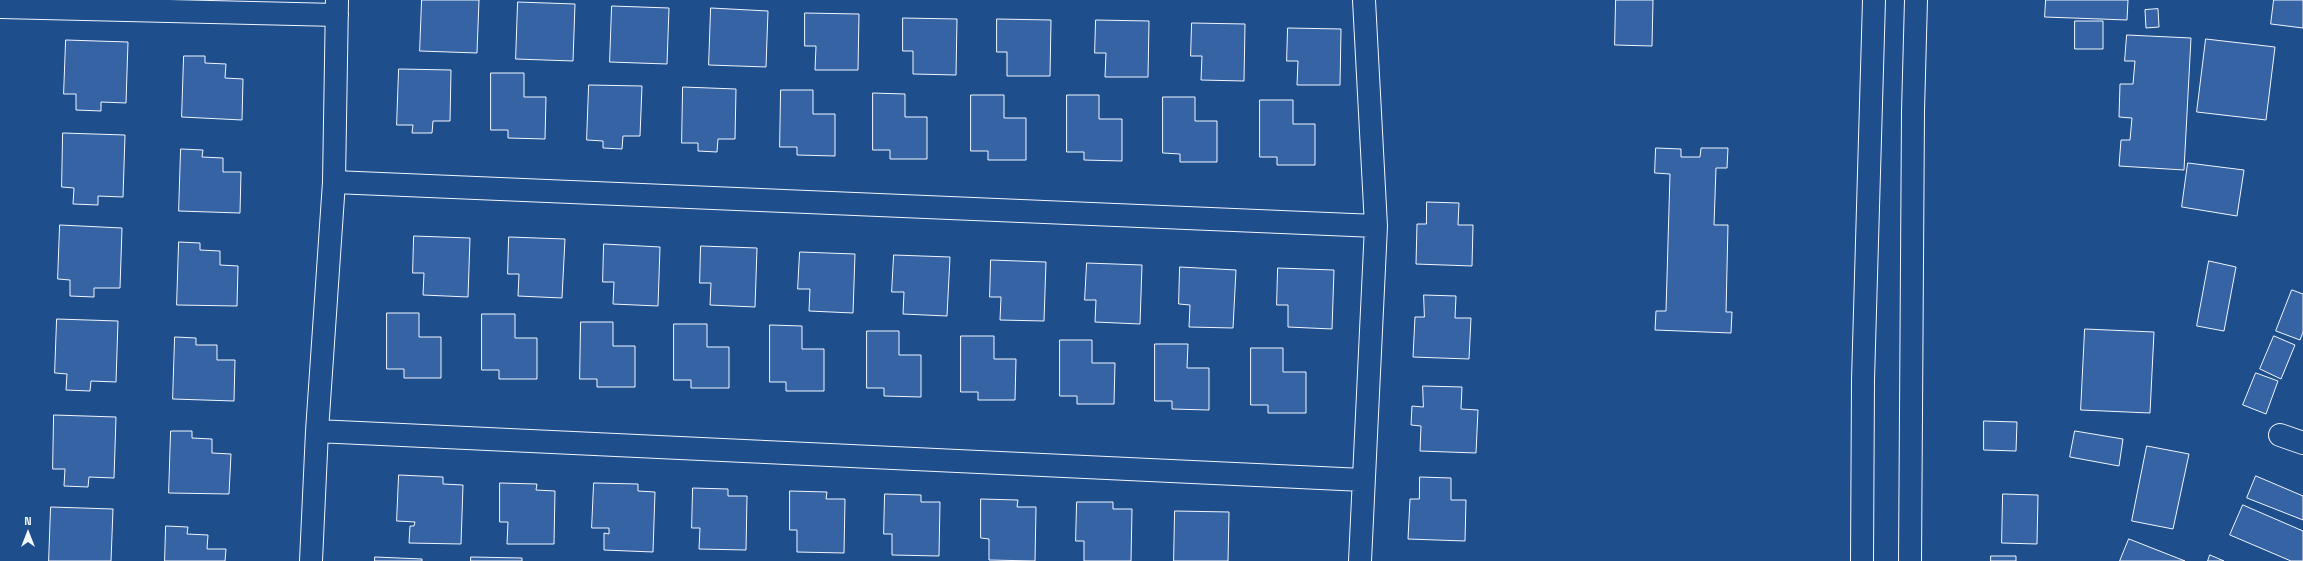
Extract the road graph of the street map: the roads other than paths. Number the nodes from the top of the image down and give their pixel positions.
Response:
1 (1364, 0) edge
2 (1874, 0) edge
3 (1916, 0) edge
4 (337, 8) edge
5 (0, 13) edge
6 (334, 182) junction
7 (1376, 226) junction
8 (317, 431) junction
9 (2280, 435) dead end
10 (2303, 443) edge
11 (1363, 480) junction
12 (311, 561) edge
13 (1360, 561) edge
14 (1862, 561) edge
15 (1910, 561) edge

1 - 7 street
2 - 14 street
3 - 15 street
4 - 5 street
4 - 6 street
6 - 7 street
6 - 8 street
7 - 11 street
8 - 11 street
8 - 12 street
9 - 10 street
11 - 13 street

